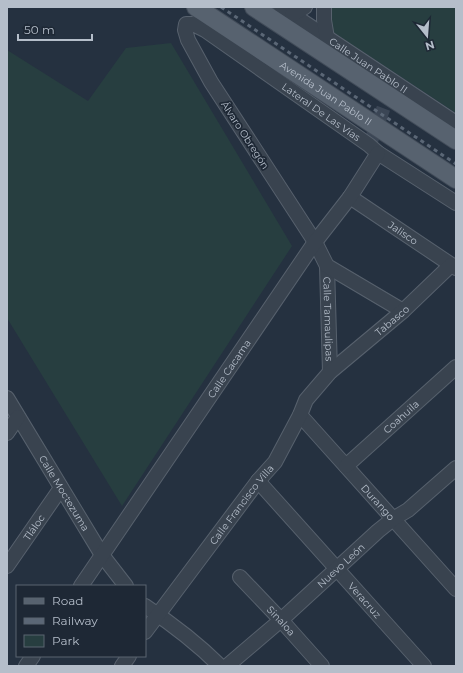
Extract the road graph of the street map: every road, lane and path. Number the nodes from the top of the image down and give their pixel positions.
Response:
1 (196, 7) edge
2 (254, 7) edge
3 (305, 7) edge
4 (324, 7) edge
5 (286, 11) edge
6 (186, 24) joint
7 (327, 38) junction
8 (456, 123) edge
9 (456, 140) edge
10 (373, 146) junction
11 (456, 179) edge
12 (350, 197) junction
13 (456, 202) edge
14 (315, 242) junction
15 (327, 266) junction
16 (454, 267) edge
17 (403, 311) junction
18 (456, 367) edge
19 (330, 372) junction
20 (7, 398) edge
21 (300, 415) junction
22 (18, 417) junction
23 (7, 433) edge
24 (346, 466) junction
25 (456, 468) edge
26 (258, 481) junction
27 (61, 488) junction
28 (393, 519) junction
29 (102, 555) junction
30 (7, 566) edge
31 (336, 568) junction
32 (240, 577) dead end
33 (454, 582) edge
34 (82, 585) edge
35 (125, 585) edge
36 (146, 607) edge
37 (158, 614) junction
38 (281, 620) junction
39 (146, 631) edge
40 (32, 657) edge
41 (128, 657) edge
42 (26, 666) edge
43 (122, 666) edge
44 (220, 666) edge
45 (227, 666) edge
46 (322, 666) edge
47 (424, 666) edge

1 - 11 main road, Avenida Juan Pablo II
2 - 9 main road
3 - 5 street
4 - 7 street
5 - 7 street, Calle Juan Pablo II
6 - 10 street, Lateral De Las Vías
6 - 14 street, Álvaro Obregón
7 - 8 street, Calle Juan Pablo II
10 - 12 street, Calle Cacama
10 - 13 street, Lateral De Las Vías
12 - 14 street, Calle Cacama
12 - 16 street, Jalisco
14 - 15 street, Álvaro Obregón
14 - 29 street, Calle Cacama
15 - 17 street
15 - 19 street, Calle Tamaulipas
16 - 17 street, Tabasco
17 - 19 street, Tabasco
18 - 24 street, Coahuila
19 - 21 street, Calle Francisco Villa
20 - 22 street, Calle Moctezuma
21 - 24 street, Durango
21 - 26 street, Calle Francisco Villa
22 - 23 street
22 - 27 street, Calle Moctezuma
24 - 28 street, Durango
25 - 28 street, Nuevo León
26 - 31 street, Veracruz
26 - 37 street, Calle Francisco Villa
27 - 29 street, Calle Moctezuma
27 - 30 street, Tláloc
28 - 31 street, Nuevo León
28 - 33 street, Durango
29 - 34 street, Calle Cacama
29 - 35 street, Calle Moctezuma
31 - 38 street, Nuevo León
31 - 47 street, Veracruz
32 - 38 street, Sinaloa
36 - 37 street
37 - 39 street, Calle Francisco Villa
37 - 44 street
38 - 45 street, Nuevo León
38 - 46 street, Sinaloa
40 - 42 street
41 - 43 street

